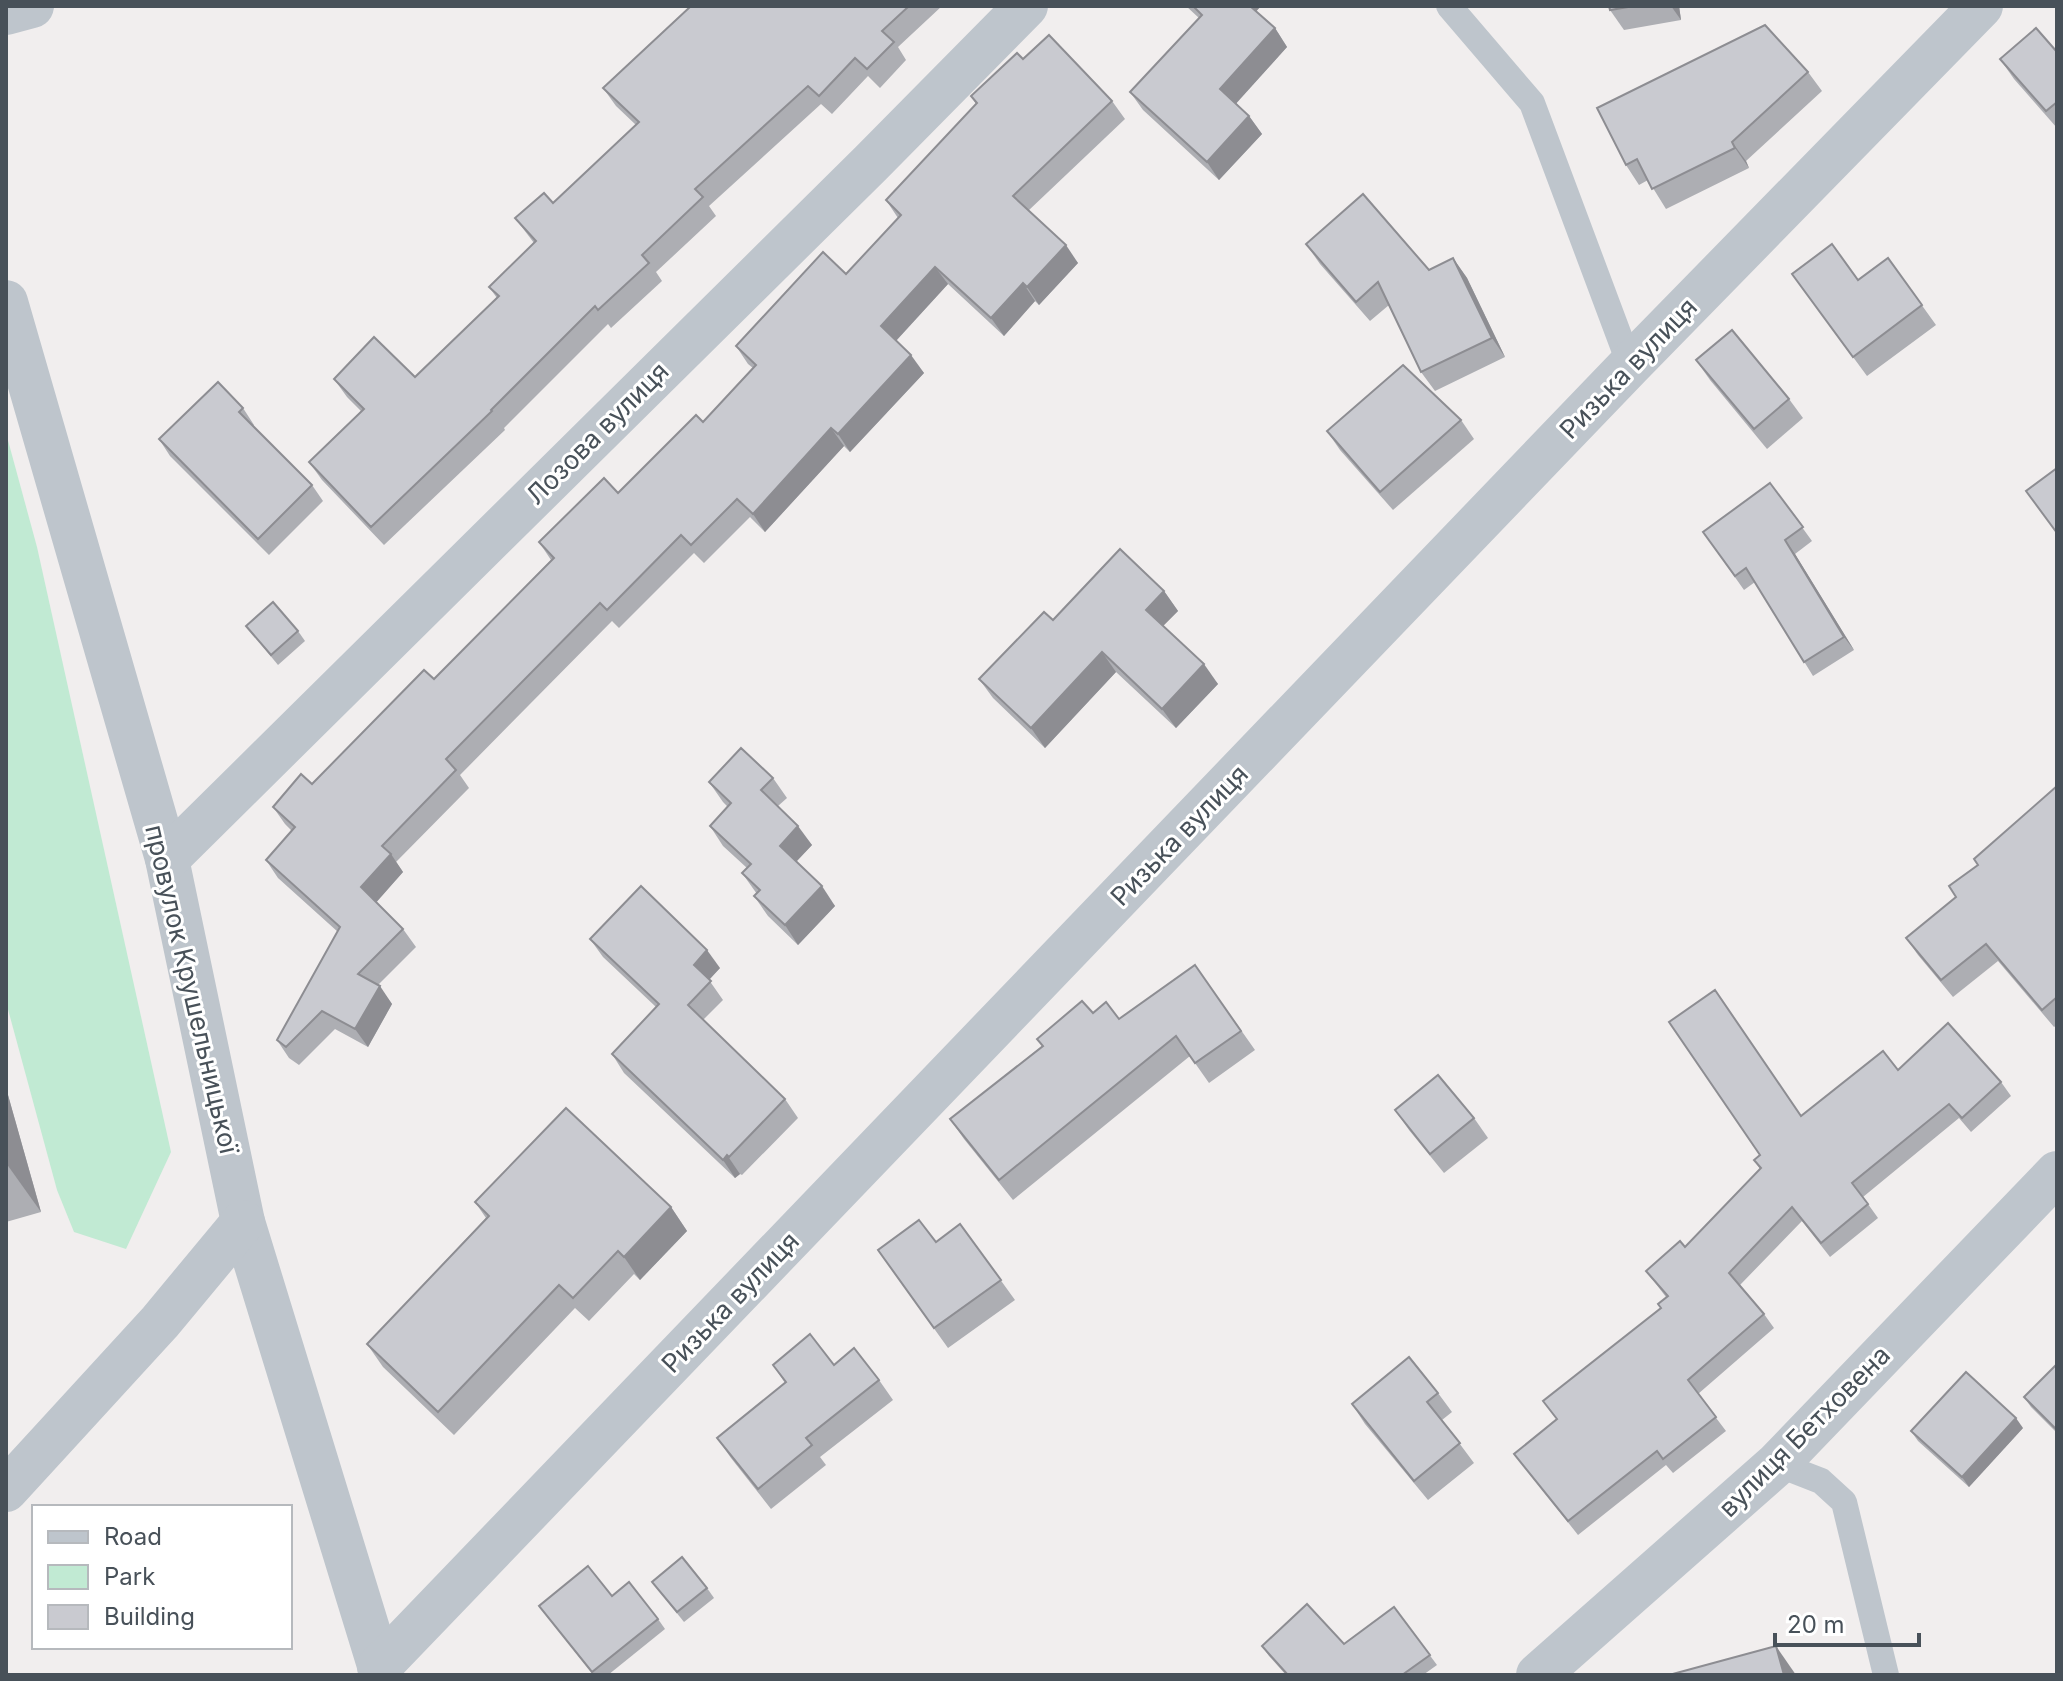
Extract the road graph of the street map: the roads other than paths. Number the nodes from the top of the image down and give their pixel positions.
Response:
1 (32, 6) edge
2 (1026, 6) edge
3 (1449, 6) edge
4 (1981, 6) edge
5 (6, 13) edge
6 (6, 302) edge
7 (1630, 365) junction
8 (167, 859) junction
9 (2057, 1173) edge
10 (243, 1222) junction
11 (1777, 1464) junction
12 (6, 1490) edge
13 (380, 1671) edge
14 (1538, 1675) edge
15 (1886, 1675) edge

1 - 5 street
2 - 8 street, Лозова вулиця
3 - 7 lane
4 - 7 street, Ризька вулиця
6 - 8 street, провулок Крушельницької
7 - 13 street, Ризька вулиця
8 - 10 street, провулок Крушельницької
9 - 11 street, вулиця Бетховена
10 - 12 street
10 - 13 street, провулок Крушельницької
11 - 14 street, вулиця Бетховена
11 - 15 lane

